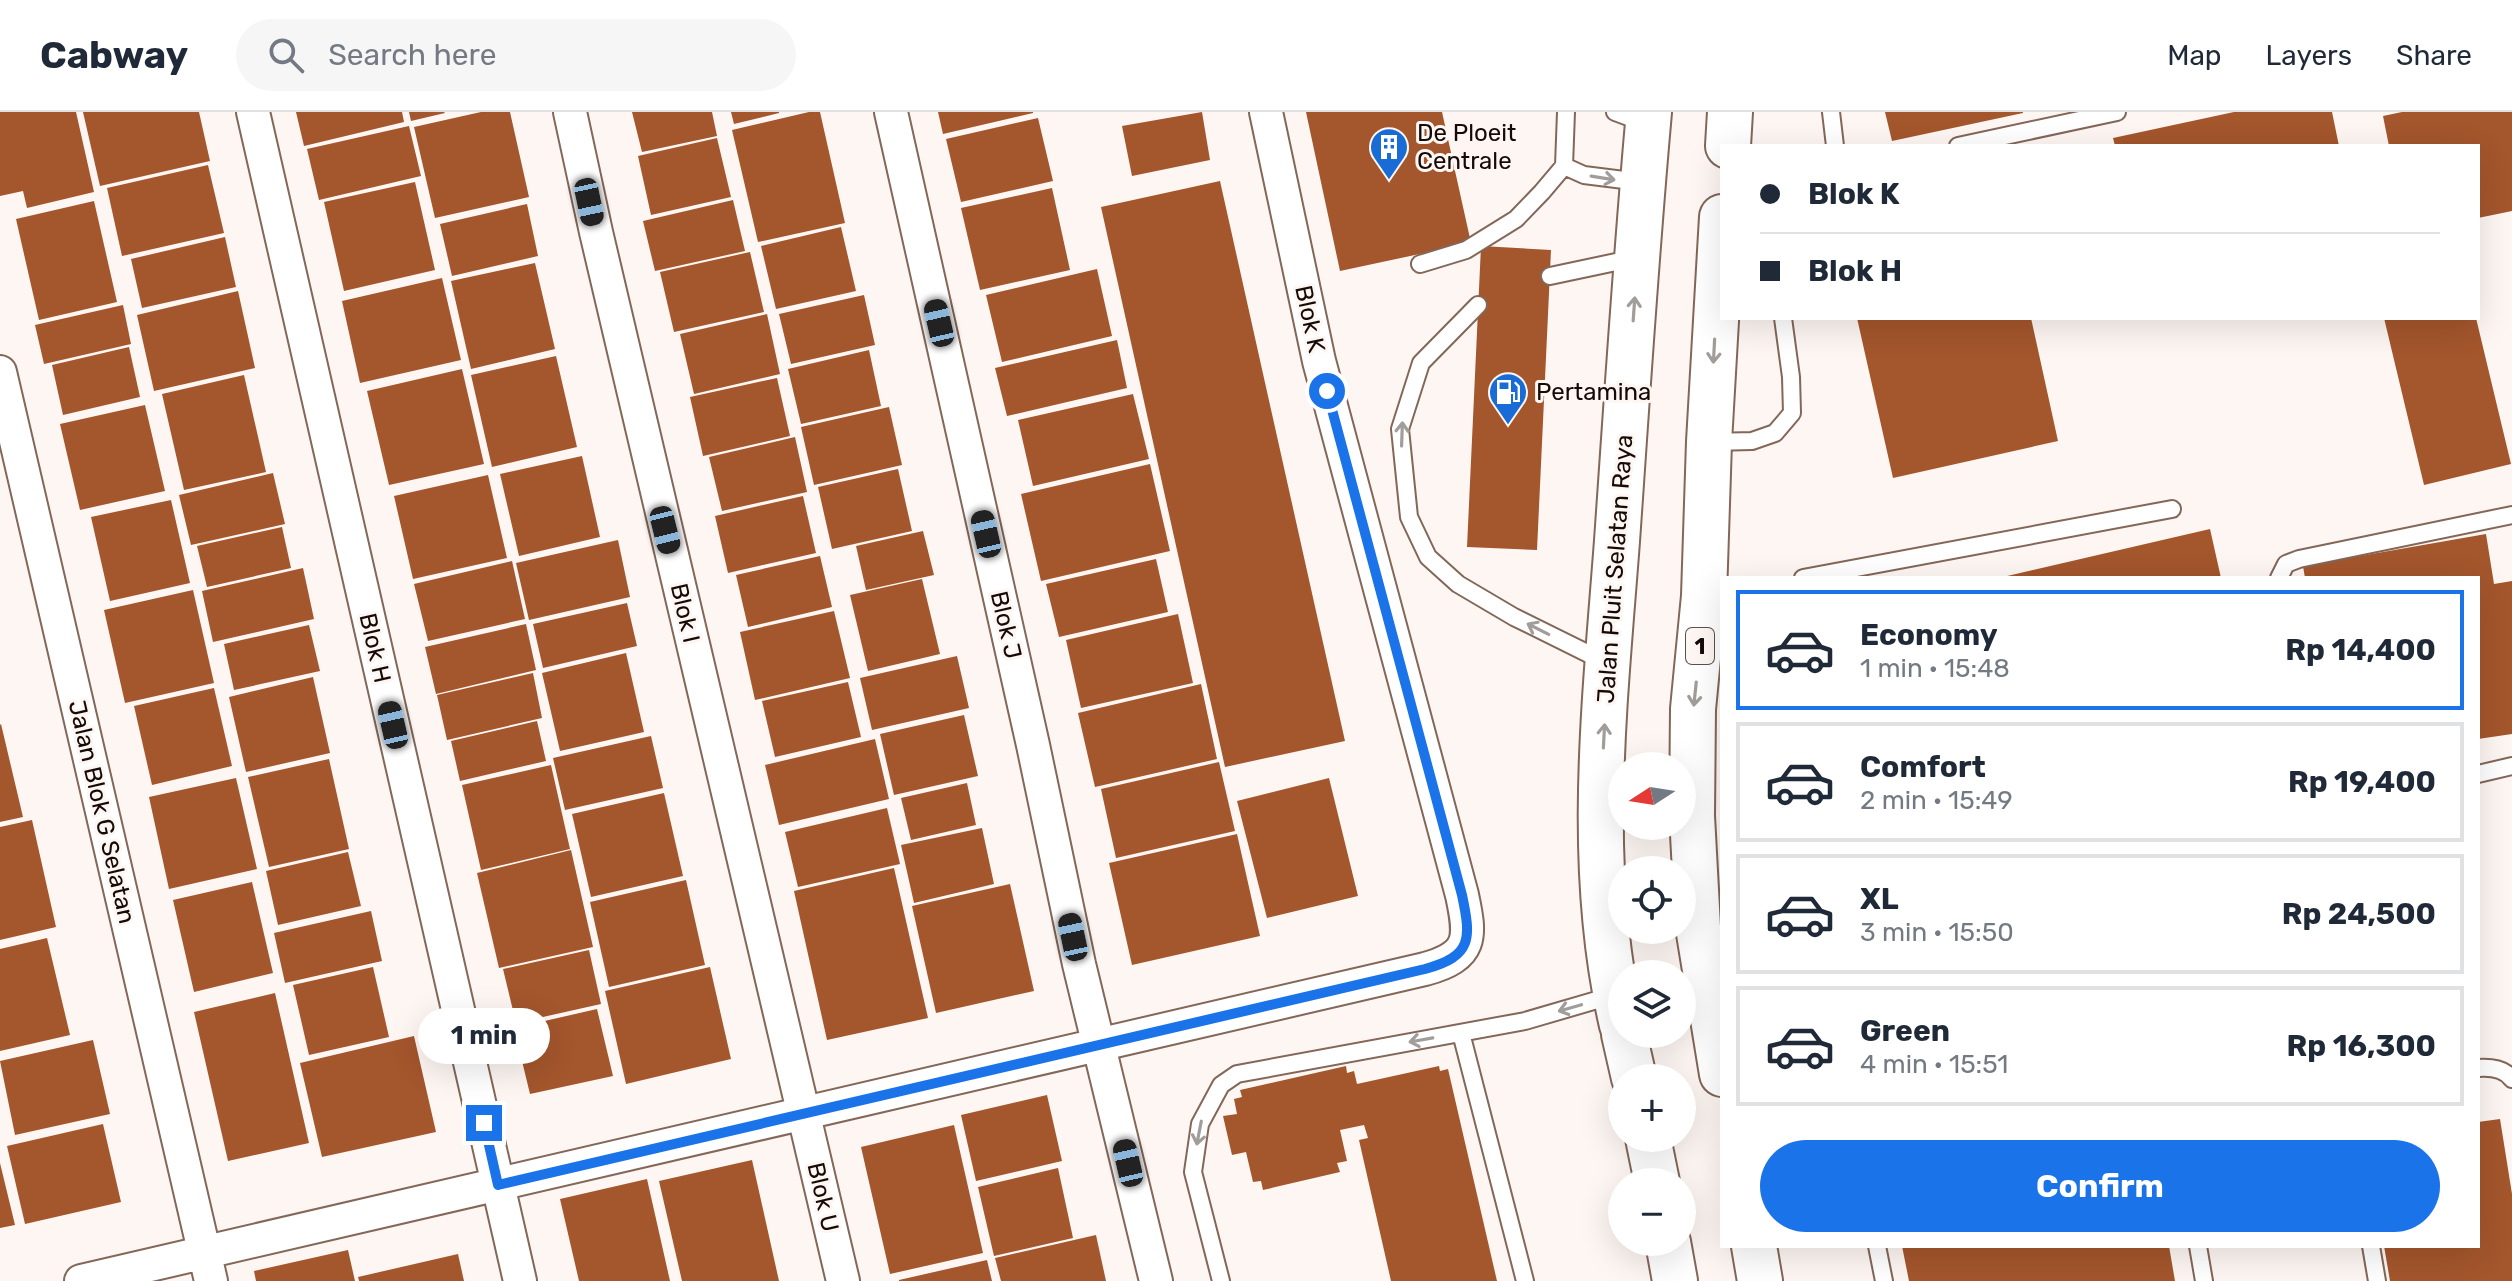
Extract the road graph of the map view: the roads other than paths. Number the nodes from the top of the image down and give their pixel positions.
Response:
1 (253, 112) edge
2 (570, 112) edge
3 (891, 112) edge
4 (1266, 112) edge
5 (1566, 112) edge
6 (1730, 112) edge
7 (1831, 112) edge
8 (2117, 112) edge
9 (1638, 116) edge
10 (1728, 144) edge
11 (1835, 144) edge
12 (1967, 144) edge
13 (1564, 166) junction
14 (1643, 182) junction
15 (1720, 248) edge
16 (1637, 258) junction
17 (1420, 264) dead end
18 (1550, 276) dead end
19 (1478, 305) dead end
20 (1783, 320) edge
21 (0, 372) edge
22 (1709, 442) junction
23 (2172, 509) dead end
24 (2512, 515) edge
25 (1814, 576) edge
26 (2280, 576) edge
27 (1713, 595) edge
28 (1608, 664) junction
29 (2512, 766) edge
30 (2480, 774) edge
31 (1612, 960) edge
32 (1608, 1018) edge
33 (1461, 1033) junction
34 (1100, 1045) junction
35 (1720, 1062) edge
36 (2480, 1068) edge
37 (2512, 1079) edge
38 (804, 1113) junction
39 (498, 1185) junction
40 (1754, 1248) edge
41 (1877, 1248) edge
42 (2198, 1248) edge
43 (2371, 1248) edge
44 (1671, 1256) edge
45 (208, 1267) edge
46 (81, 1281) edge
47 (520, 1281) edge
48 (843, 1281) edge
49 (1156, 1281) edge
50 (1221, 1281) edge
51 (1525, 1281) edge
52 (1675, 1281) edge
53 (1760, 1281) edge
54 (1884, 1281) edge
55 (2204, 1281) edge
56 (2377, 1281) edge

1 - 39 street, Blok H
2 - 38 street, Blok I
3 - 34 street, Blok J
4 - 34 street, Blok K
5 - 13 lane
6 - 10 highway
7 - 11 lane
8 - 12 lane
9 - 14 highway, Jalan Pluit Selatan Raya
13 -> 14 lane
13 - 17 lane
14 - 16 highway, Jalan Pluit Selatan Raya
15 -> 22 highway, 1
16 - 18 lane
28 -> 16 highway, Jalan Pluit Selatan Raya
28 -> 19 lane
20 - 22 lane
21 - 45 street, Jalan Blok G Selatan
22 - 27 highway, 1
23 - 25 lane
24 - 26 lane
27 -> 35 highway, 1
31 -> 28 highway, Jalan Pluit Selatan Raya
29 - 30 lane
32 -> 33 lane
33 -> 50 lane
33 - 51 lane
34 - 38 street
34 - 49 street, Blok J
36 - 37 lane
38 - 39 street
38 - 48 street, Blok U
39 - 45 street
39 - 47 street, Blok H
40 - 53 highway
41 - 54 lane
42 - 55 lane
43 - 56 lane
44 - 52 highway
45 - 46 street

